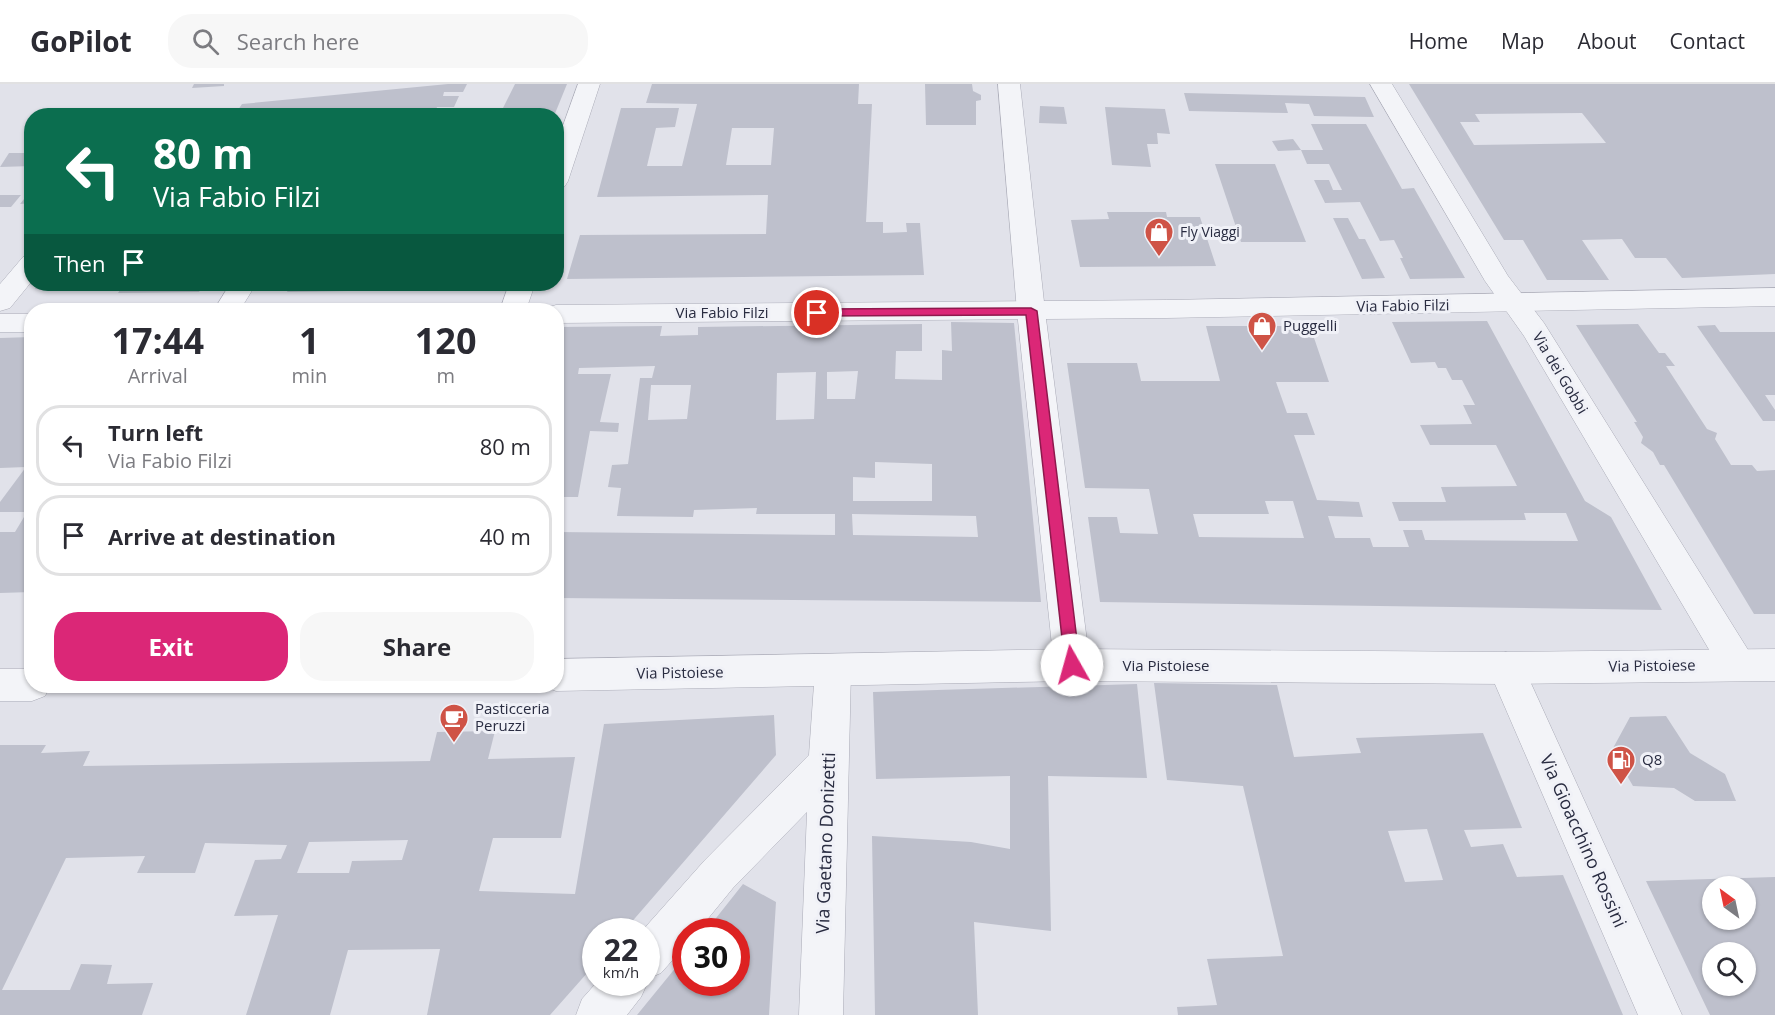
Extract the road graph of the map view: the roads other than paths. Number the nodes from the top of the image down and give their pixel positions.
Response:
1 (589, 84) edge
2 (1008, 84) edge
3 (1380, 84) edge
4 (564, 157) edge
5 (24, 273) edge
6 (1775, 297) edge
7 (0, 302) edge
8 (1516, 304) junction
9 (1031, 311) junction
10 (564, 314) edge
11 (0, 323) edge
12 (24, 323) edge
13 (1737, 664) junction
14 (1072, 665) junction
15 (1775, 665) edge
16 (1506, 668) junction
17 (833, 670) junction
18 (564, 675) edge
19 (24, 685) edge
20 (0, 686) edge
21 (828, 763) junction
22 (660, 942) edge
23 (614, 996) edge
24 (598, 1015) edge
25 (821, 1015) edge
26 (1660, 1015) edge

1 - 4 street
2 - 9 street
3 - 8 street, Via dei Gobbi
5 - 7 street
6 - 8 street, Via Fabio Filzi
8 - 9 street, Via Fabio Filzi
8 - 13 street, Via dei Gobbi
9 - 10 street, Via Fabio Filzi
9 - 14 street
11 - 12 street
13 - 15 street, Via Pistoiese
13 - 16 street, Via Pistoiese
14 - 16 street, Via Pistoiese
14 - 17 street, Via Pistoiese
16 - 26 street, Via Gioacchino Rossini
17 - 18 street, Via Pistoiese
17 - 21 street, Via Gaetano Donizetti
19 - 20 street
21 - 22 street
21 - 25 street, Via Gaetano Donizetti
23 - 24 street

